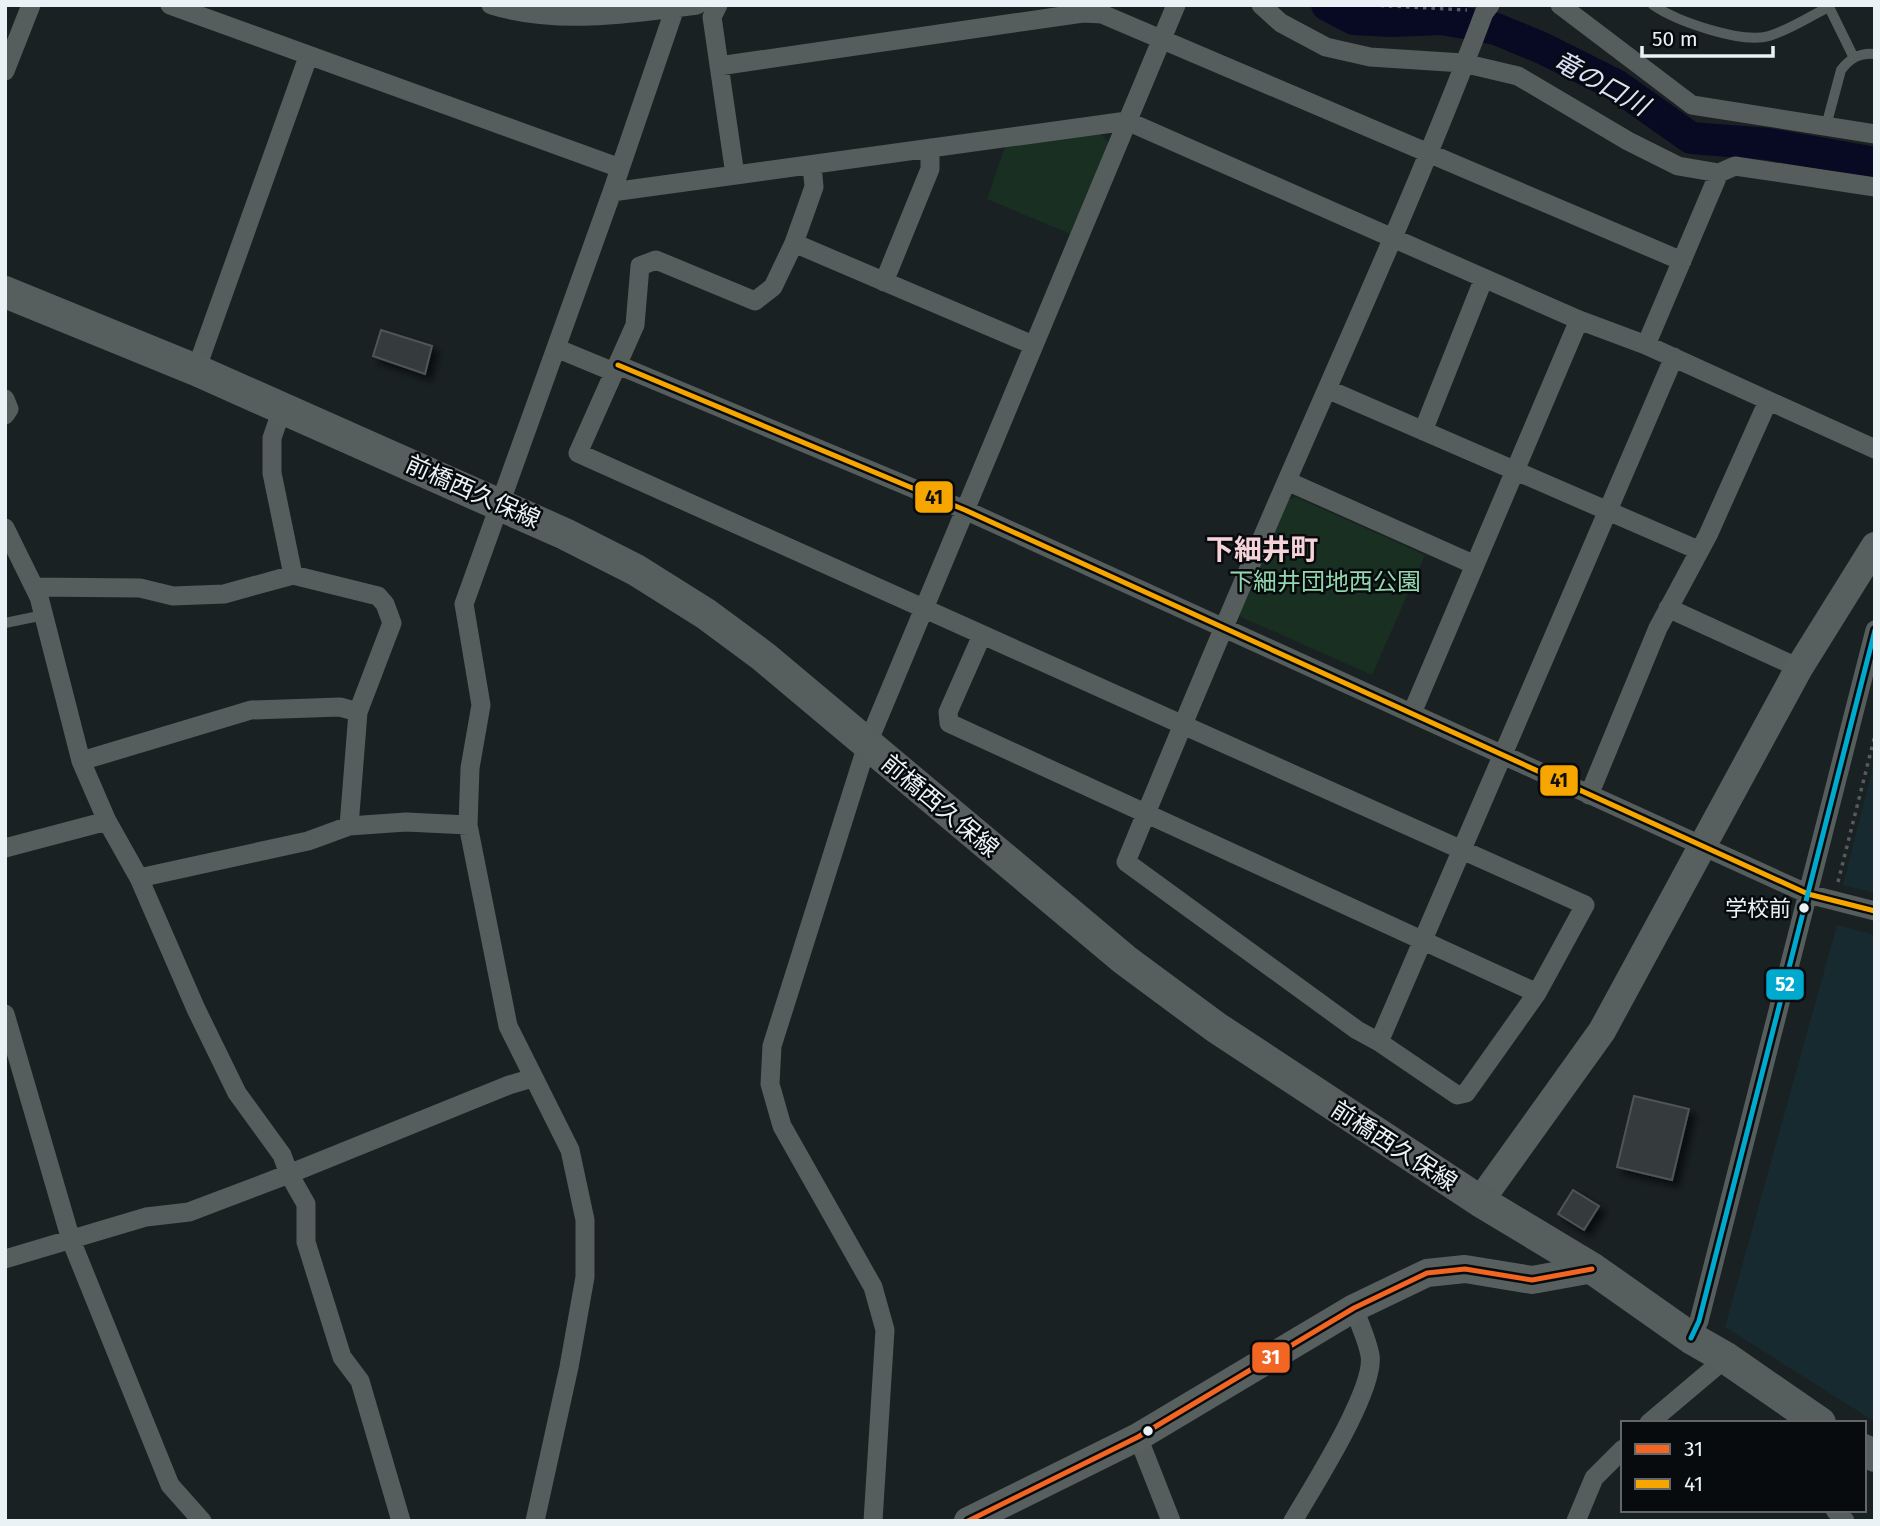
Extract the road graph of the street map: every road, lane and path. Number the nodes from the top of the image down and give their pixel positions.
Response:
1 (31, 5) edge
2 (170, 5) edge
3 (491, 5) edge
4 (697, 5) edge
5 (718, 5) edge
6 (1176, 5) edge
7 (1261, 5) edge
8 (1372, 5) edge
9 (1560, 5) edge
10 (1653, 5) edge
11 (676, 6) edge
12 (1486, 10) edge
13 (1162, 40) junction
14 (1875, 54) edge
15 (308, 57) junction
16 (1466, 58) junction
17 (1854, 58) junction
18 (719, 66) junction
19 (5, 71) edge
20 (1127, 121) junction
21 (1826, 126) junction
22 (1875, 134) edge
23 (930, 148) junction
24 (1427, 152) junction
25 (812, 165) junction
26 (620, 168) junction
27 (1719, 173) junction
28 (735, 176) junction
29 (1875, 187) edge
30 (612, 192) junction
31 (1393, 237) junction
32 (794, 243) junction
33 (1682, 261) junction
34 (1484, 278) junction
35 (884, 282) junction
36 (5, 292) edge
37 (1579, 320) junction
38 (1033, 345) junction
39 (1646, 345) junction
40 (556, 348) junction
41 (1674, 357) junction
42 (616, 369) junction
43 (196, 370) junction
44 (1327, 389) junction
45 (5, 399) edge
46 (1768, 401) junction
47 (282, 409) junction
48 (5, 415) edge
49 (1423, 431) junction
50 (1875, 449) edge
51 (1514, 471) junction
52 (1287, 481) junction
53 (499, 503) junction
54 (965, 510) junction
55 (1608, 511) junction
56 (5, 528) edge
57 (1698, 550) junction
58 (1873, 552) edge
59 (1475, 565) junction
60 (293, 575) junction
61 (35, 587) junction
62 (924, 608) junction
63 (1668, 608) junction
64 (44, 615) junction
65 (5, 623) edge
66 (1223, 628) junction
67 (1875, 631) edge
68 (982, 635) junction
69 (1799, 668) junction
70 (358, 712) junction
71 (1412, 713) junction
72 (1183, 724) junction
73 (1875, 735) edge
74 (867, 745) junction
75 (1503, 755) junction
76 (81, 761) junction
77 (1589, 795) junction
78 (1146, 813) junction
79 (107, 821) junction
80 (468, 825) junction
81 (349, 826) junction
82 (1703, 847) junction
83 (5, 848) edge
84 (1462, 850) junction
85 (139, 878) junction
86 (1808, 894) junction
87 (1834, 901) junction
88 (1875, 911) edge
89 (1423, 941) junction
90 (1537, 993) junction
91 (5, 1014) edge
92 (1379, 1042) junction
93 (533, 1078) junction
94 (289, 1174) junction
95 (1480, 1201) junction
96 (71, 1240) junction
97 (5, 1259) edge
98 (1593, 1269) junction
99 (1354, 1308) junction
100 (1691, 1338) junction
101 (1726, 1359) junction
102 (1811, 1420) edge
103 (1651, 1421) edge
104 (1138, 1437) junction
105 (1621, 1451) edge
106 (202, 1521) edge
107 (401, 1521) edge
108 (535, 1521) edge
109 (873, 1521) edge
110 (968, 1521) edge
111 (1171, 1521) edge
112 (1293, 1521) edge
113 (1576, 1521) edge

1 - 19 street
2 - 15 street
3 - 11 street
4 - 11 street
5 - 18 street
6 - 13 street
7 - 16 street
8 - 12 path
9 - 21 street
10 - 17 lane
11 - 26 street
12 - 16 street
13 - 18 street
13 - 20 street
13 - 24 street
14 - 17 lane
15 - 26 street
15 - 43 street
16 - 24 street
16 - 27 street
17 - 21 lane
18 - 28 street
20 - 23 street
20 - 31 street
20 - 38 street
21 - 22 street
23 - 25 street
23 - 35 street
24 - 31 street
24 - 33 street
25 - 28 street
25 - 32 street
26 - 30 street
27 - 29 street
27 - 33 street
28 - 30 street
30 - 40 street
31 - 34 street
31 - 44 street
32 - 35 street
32 - 42 street
33 - 39 street
34 - 37 street
34 - 49 street
35 - 38 street
36 - 43 main road, 前橋西久保線
37 - 39 street
37 - 51 street
38 - 54 street
39 - 41 street
40 - 42 street
40 - 53 street
41 - 46 street
41 - 55 street
42 - 54 street
42 - 62 street
43 - 47 main road, 前橋西久保線
44 - 49 street
44 - 52 street
45 - 48 street
46 - 50 street
46 - 57 street
47 - 53 main road, 前橋西久保線
47 - 60 street
49 - 51 street
51 - 55 street
51 - 59 street
52 - 59 street
52 - 66 street
53 - 74 main road, 前橋西久保線
53 - 80 street
54 - 62 street
54 - 66 street
55 - 57 street
55 - 75 street
56 - 61 street
57 - 63 street
58 - 69 street
59 - 71 street
60 - 61 street
60 - 70 street
61 - 64 street
62 - 68 street
62 - 74 street
63 - 69 street
63 - 77 street
64 - 65 lane
64 - 76 street
66 - 71 street
66 - 72 street
67 - 86 street
68 - 72 street
68 - 78 street
69 - 82 street
70 - 76 street
70 - 81 street
71 - 75 street
72 - 78 street
72 - 84 street
73 - 87 path
74 - 95 main road, 前橋西久保線
74 - 109 street
75 - 77 street
75 - 84 street
76 - 79 street
77 - 82 street
78 - 89 street
78 - 92 street
79 - 83 street
79 - 85 street
80 - 81 street
80 - 93 street
81 - 85 street
82 - 86 street
82 - 95 street
84 - 89 street
84 - 90 street
85 - 94 street
86 - 87 street
86 - 100 street
87 - 88 street
89 - 90 street
89 - 92 street
90 - 92 street
91 - 96 street
93 - 94 street
93 - 108 street
94 - 96 street
94 - 107 street
95 - 98 main road, 前橋西久保線
96 - 97 street
96 - 106 street
98 - 99 street
98 - 100 main road, 前橋西久保線
99 - 104 street
99 - 112 street
100 - 101 main road, 前橋西久保線
101 - 102 main road, 前橋西久保線
101 - 103 street
104 - 110 street
104 - 111 street
105 - 113 street

